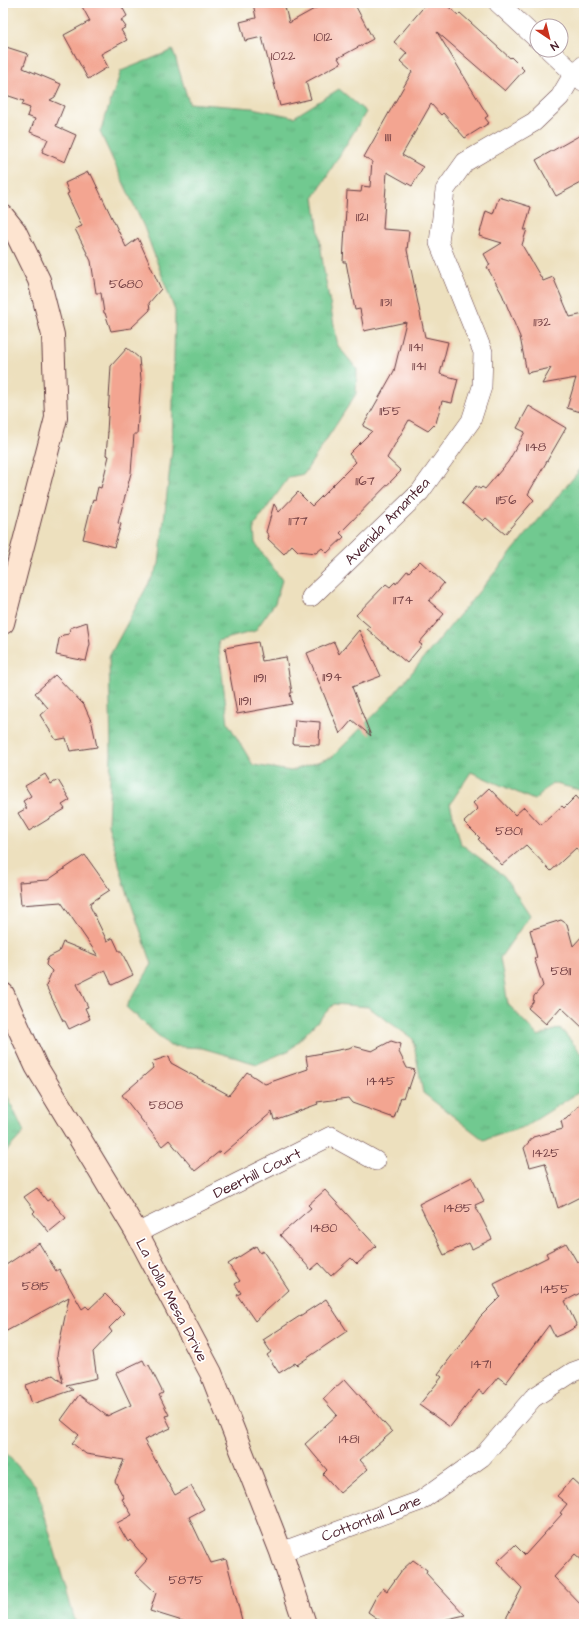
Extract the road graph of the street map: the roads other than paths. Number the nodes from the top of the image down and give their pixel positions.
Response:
1 (498, 3) edge
2 (529, 32) edge
3 (560, 58) edge
4 (581, 74) edge
5 (3, 216) edge
6 (311, 597) dead end
7 (4, 617) edge
8 (3, 994) edge
9 (376, 1161) dead end
10 (137, 1233) junction
11 (584, 1368) edge
12 (281, 1552) junction
13 (305, 1624) edge

1 - 2 street
3 - 4 street
4 - 6 street, Avenida Amantea
5 - 7 street
8 - 10 street, La Jolla Mesa Drive
9 - 10 street, Deerhill Court
10 - 12 street, La Jolla Mesa Drive
11 - 12 street, Cottontail Lane
12 - 13 street, La Jolla Mesa Drive

